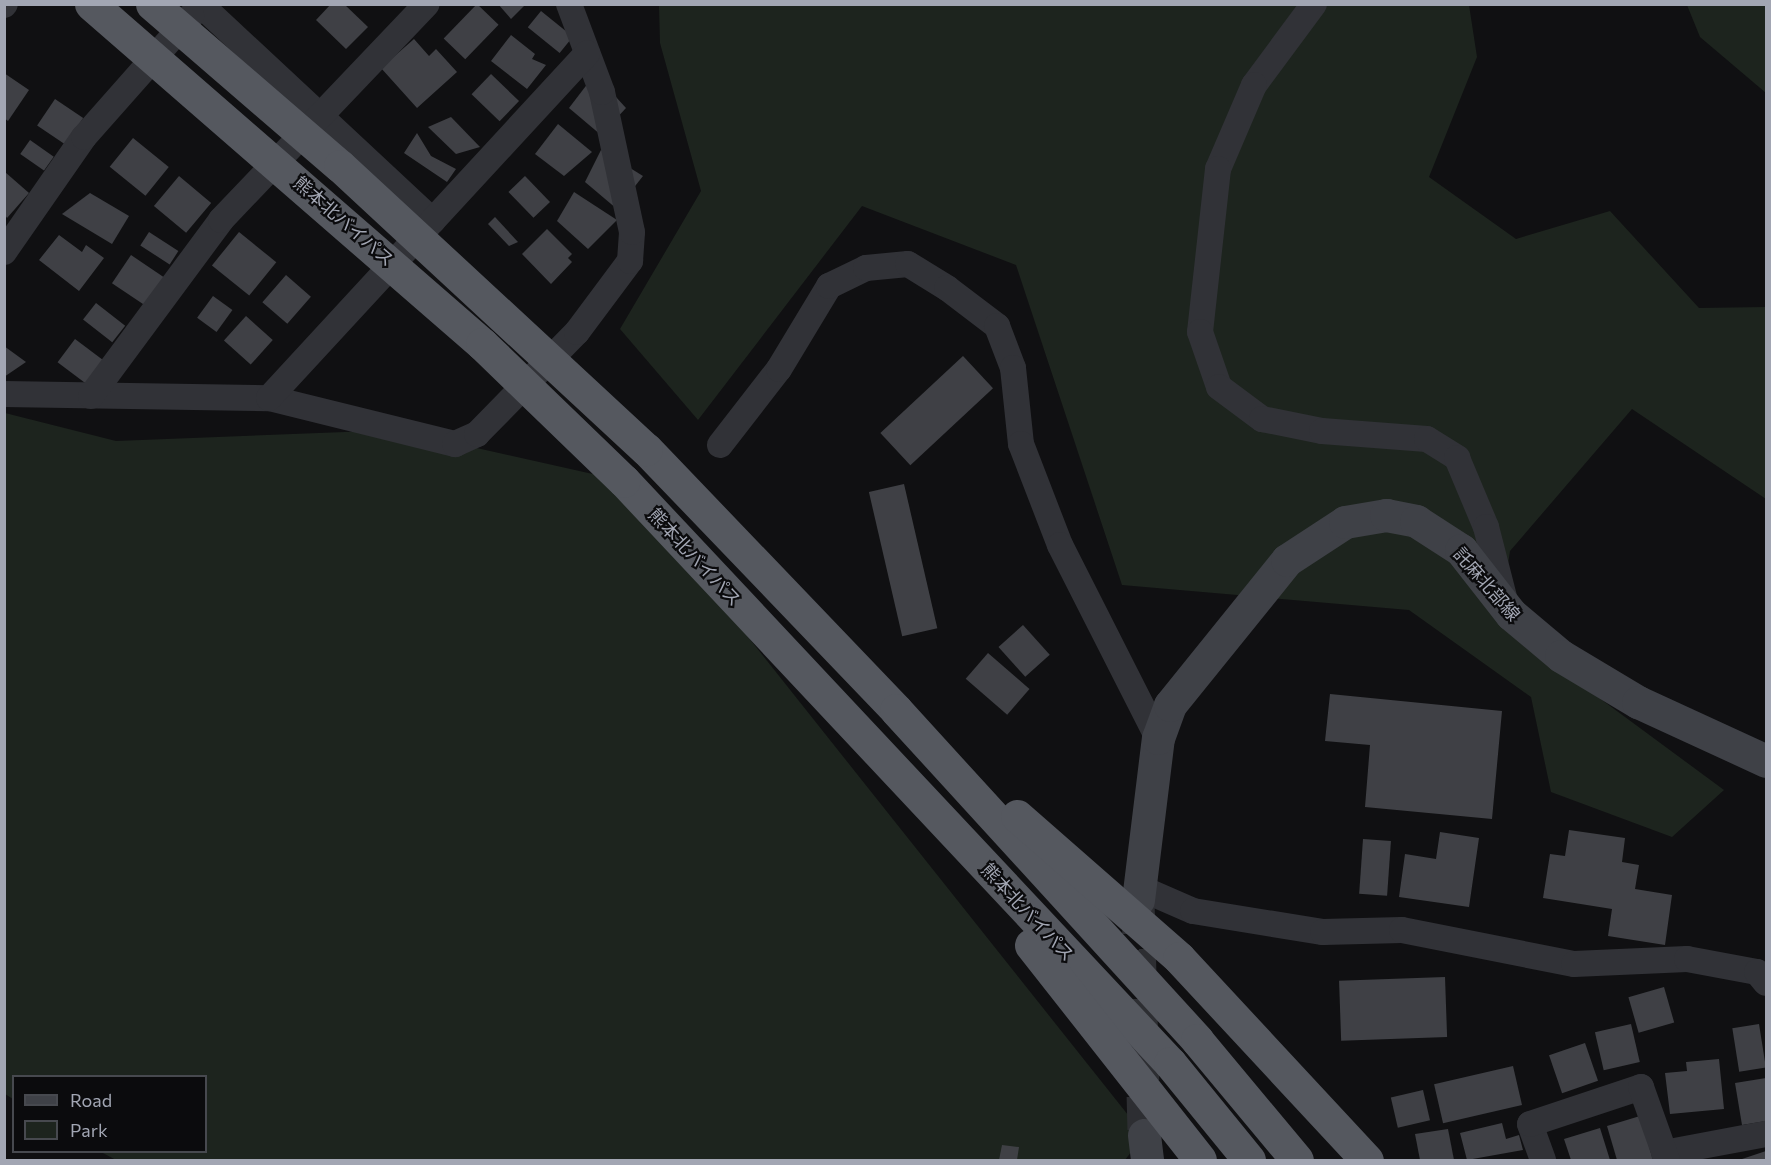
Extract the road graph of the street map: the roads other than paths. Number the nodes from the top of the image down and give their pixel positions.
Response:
1 (91, 4) edge
2 (152, 4) edge
3 (426, 4) edge
4 (569, 4) edge
5 (1314, 4) edge
6 (200, 5) edge
7 (587, 53) junction
8 (322, 113) junction
9 (433, 221) junction
10 (4, 252) edge
11 (4, 394) edge
12 (91, 396) junction
13 (269, 398) junction
14 (720, 445) dead end
15 (624, 481) junction
16 (1511, 614) junction
17 (896, 710) junction
18 (1158, 738) junction
19 (1767, 761) edge
20 (1138, 894) joint
21 (1767, 983) edge
22 (1767, 1134) edge
23 (1666, 1157) edge
24 (1200, 1161) edge
25 (1249, 1161) edge
26 (1297, 1161) edge
27 (1367, 1161) edge
28 (1543, 1161) edge

1 - 15 highway, 熊本北バイパス, bridge
2 - 17 highway, 熊本北バイパス, bridge
3 - 8 street
4 - 7 street
5 - 16 street
6 - 8 street
6 - 10 street
7 - 9 street
7 - 13 street
8 - 9 street
8 - 12 street
9 - 13 street
11 - 12 street
12 - 13 street
14 - 18 street
15 - 24 highway
15 - 25 highway, 熊本北バイパス
16 - 18 main road, 託麻北部線
16 - 19 main road, 託麻北部線
17 - 26 highway, 熊本北バイパス
17 - 27 highway
18 - 20 main road, 託麻北部線
20 - 21 street
22 - 23 street
23 - 28 street

